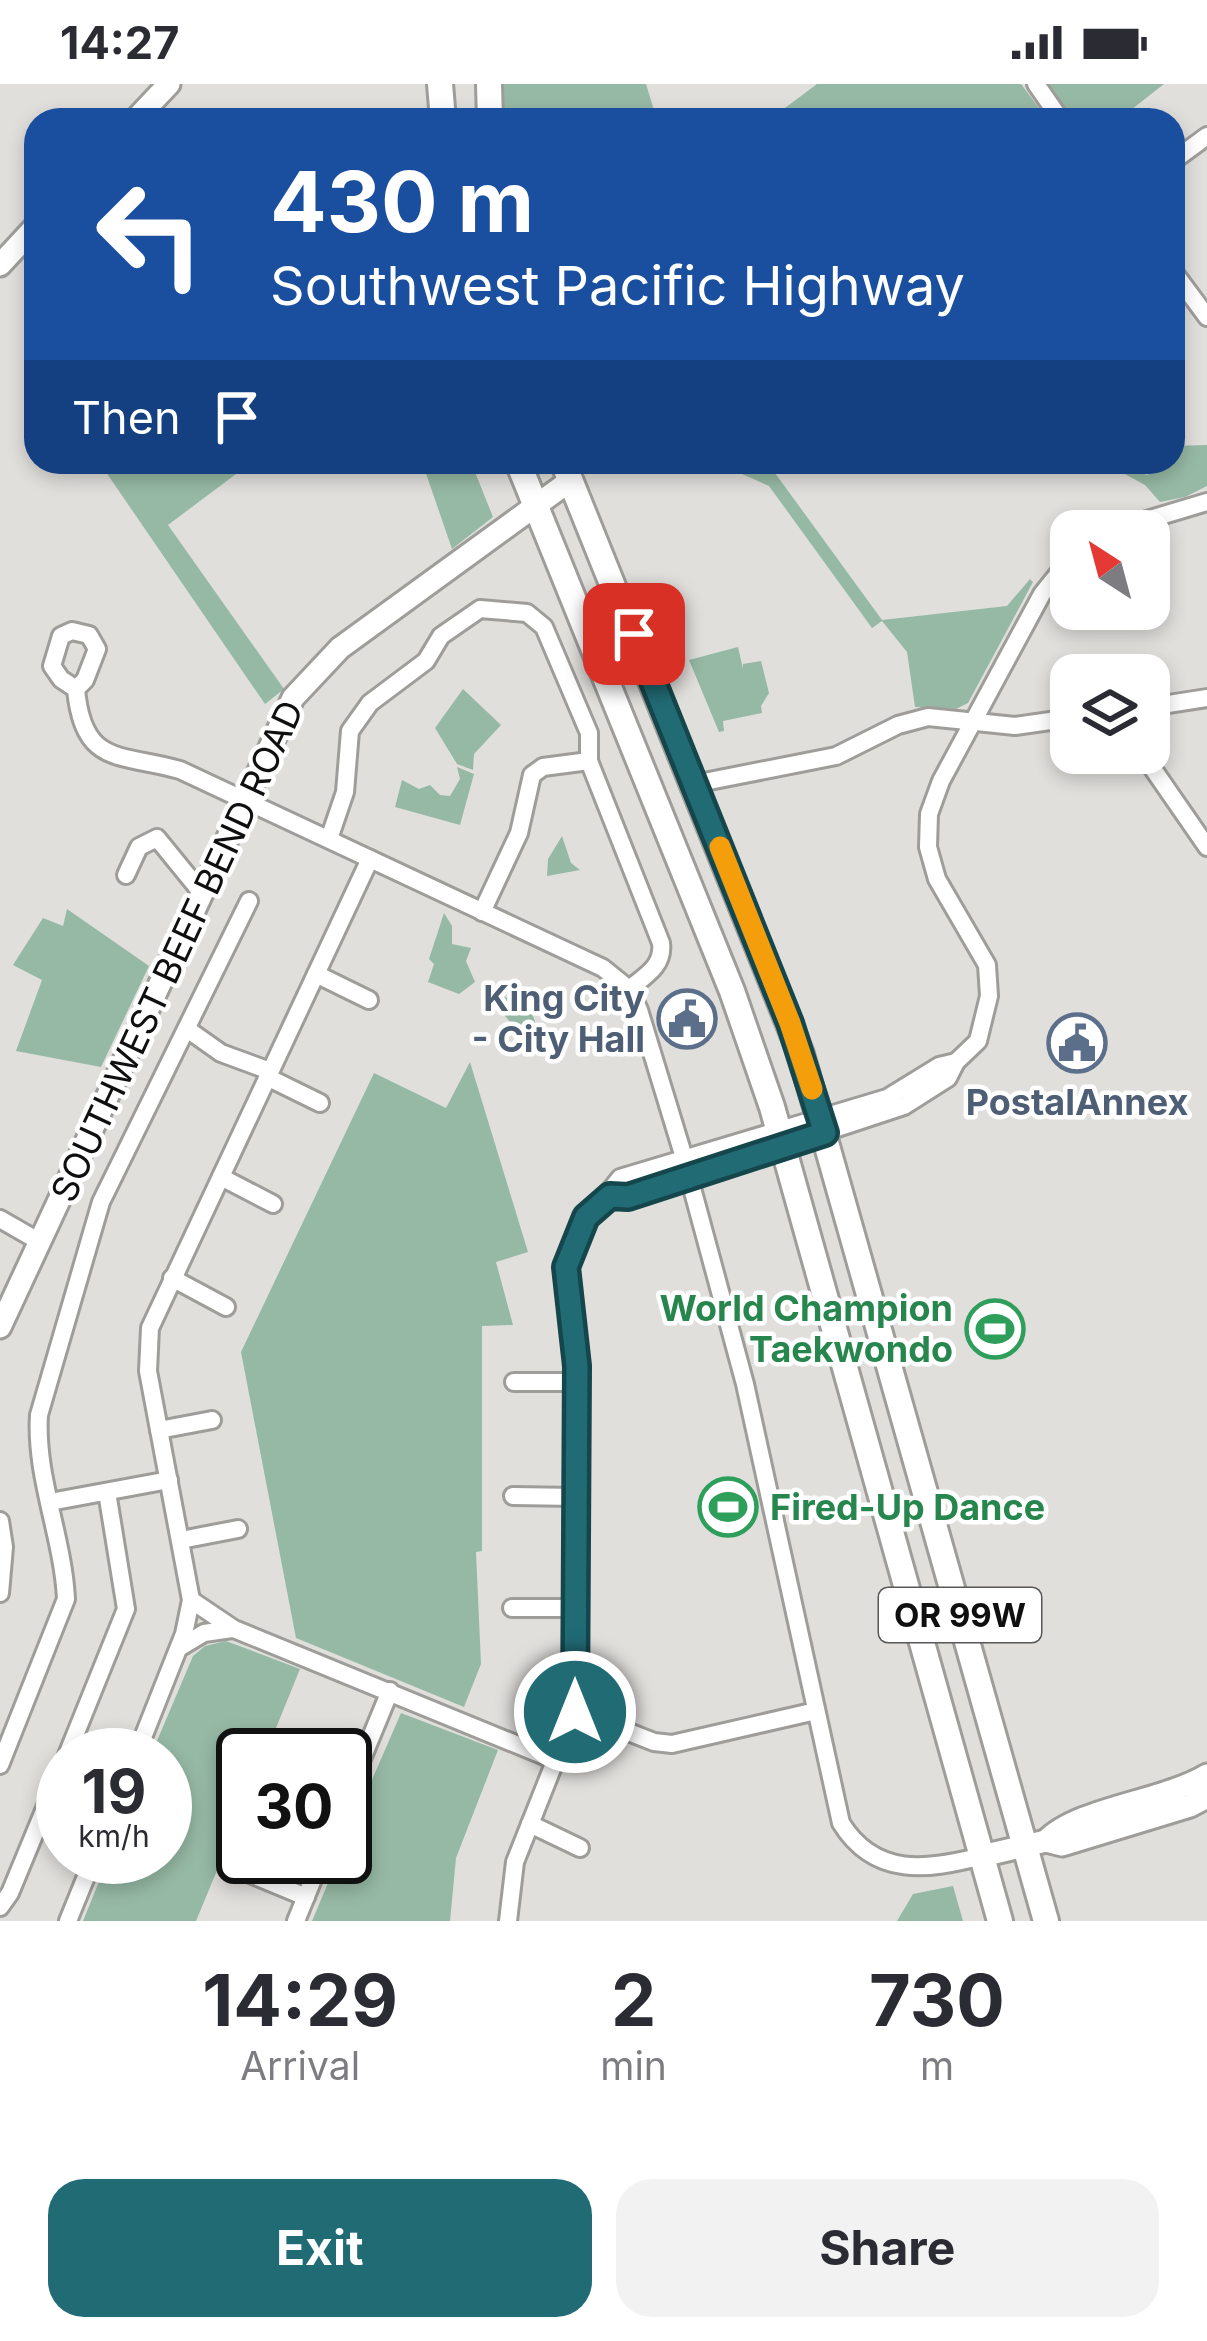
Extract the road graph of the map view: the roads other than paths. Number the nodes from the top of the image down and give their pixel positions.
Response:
1 (170, 84) edge
2 (147, 108) edge
3 (24, 239) edge
4 (0, 265) edge
5 (1185, 287) edge
6 (1207, 317) edge
7 (523, 474) edge
8 (564, 474) edge
9 (568, 474) edge
10 (1207, 502) edge
11 (536, 506) junction
12 (1170, 513) edge
13 (1050, 584) edge
14 (76, 689) dead end
15 (1207, 698) edge
16 (1170, 703) edge
17 (1050, 721) edge
18 (972, 723) junction
19 (589, 761) junction
20 (1157, 774) edge
21 (694, 784) junction
22 (244, 799) junction
23 (328, 838) junction
24 (1207, 847) edge
25 (370, 859) junction
26 (126, 875) dead end
27 (202, 892) junction
28 (249, 901) dead end
29 (482, 912) junction
30 (316, 974) junction
31 (628, 989) junction
32 (369, 1000) dead end
33 (188, 1029) junction
34 (268, 1074) junction
35 (320, 1103) dead end
36 (823, 1125) junction
37 (781, 1138) junction
38 (683, 1158) junction
39 (221, 1177) junction
40 (687, 1178) junction
41 (610, 1196) junction
42 (273, 1204) dead end
43 (0, 1219) edge
44 (40, 1242) junction
45 (172, 1278) junction
46 (226, 1307) dead end
47 (0, 1328) edge
48 (514, 1382) dead end
49 (577, 1382) junction
50 (212, 1420) dead end
51 (159, 1430) junction
52 (169, 1480) junction
53 (107, 1492) junction
54 (513, 1496) dead end
55 (576, 1497) junction
56 (50, 1502) junction
57 (0, 1521) edge
58 (238, 1529) dead end
59 (181, 1540) junction
60 (0, 1593) edge
61 (191, 1600) junction
62 (512, 1608) dead end
63 (575, 1608) junction
64 (234, 1629) junction
65 (178, 1649) junction
66 (389, 1691) junction
67 (815, 1711) junction
68 (575, 1712) junction
69 (78, 1728) edge
70 (147, 1728) edge
71 (372, 1733) edge
72 (557, 1761) junction
73 (0, 1765) edge
74 (1207, 1775) edge
75 (1207, 1796) edge
76 (530, 1825) junction
77 (36, 1830) edge
78 (1035, 1843) junction
79 (580, 1848) dead end
80 (982, 1856) junction
81 (83, 1884) edge
82 (275, 1884) edge
83 (311, 1884) edge
84 (306, 1897) junction
85 (0, 1907) edge
86 (68, 1921) edge
87 (296, 1921) edge
88 (508, 1921) edge
89 (1000, 1921) edge
90 (1046, 1921) edge

1 - 2 main road
3 - 4 main road
5 - 6 street
7 - 11 highway, OR 99W
8 - 11 main road, SOUTHWEST BEEF BEND ROAD
9 - 21 highway, OR 99W
10 - 12 street
11 - 22 main road, SOUTHWEST BEEF BEND ROAD
11 - 37 highway, OR 99W
13 - 18 street
14 - 22 street
15 - 16 street
17 - 18 street
18 - 21 street
18 - 36 street
19 - 23 street
19 - 29 street
19 - 31 street
20 - 24 street
21 - 36 highway, OR 99W
22 - 23 street
22 - 27 main road, SOUTHWEST BEEF BEND ROAD
23 - 25 street
25 - 29 street
25 - 30 street
26 - 27 street
27 - 44 main road, SOUTHWEST BEEF BEND ROAD
28 - 33 street
29 - 31 street
30 - 32 street
30 - 34 street
31 - 38 street
33 - 34 street
33 - 56 street
34 - 35 street
34 - 39 street
36 - 37 street
36 - 78 highway, OR 99W
37 - 38 street
37 - 40 street
37 - 80 highway, OR 99W
38 - 40 street
38 - 41 street
39 - 42 street
39 - 45 street
40 - 41 street
40 - 67 street
41 - 49 street
43 - 44 street
44 - 47 main road, SOUTHWEST BEEF BEND ROAD
45 - 46 street
45 - 51 street
48 - 49 street
49 - 55 street
50 - 51 street
51 - 52 street
52 - 53 street
52 - 59 street
53 - 56 street
53 - 69 street
54 - 55 street
55 - 63 street
56 - 73 street
57 - 60 street
58 - 59 street
59 - 61 street
61 - 64 street
61 - 65 street
62 - 63 street
63 - 68 street
64 - 65 street
64 - 66 street
65 - 70 street
66 - 71 street
66 - 72 street
67 - 68 street
67 - 80 street
68 - 72 street
72 - 76 street
74 - 78 main road
75 - 78 main road
76 - 79 street
76 - 88 street
77 - 85 street
78 - 80 main road
78 - 90 highway, OR 99W
80 - 89 highway, OR 99W
81 - 86 street
82 - 84 street
83 - 84 street
84 - 87 street

